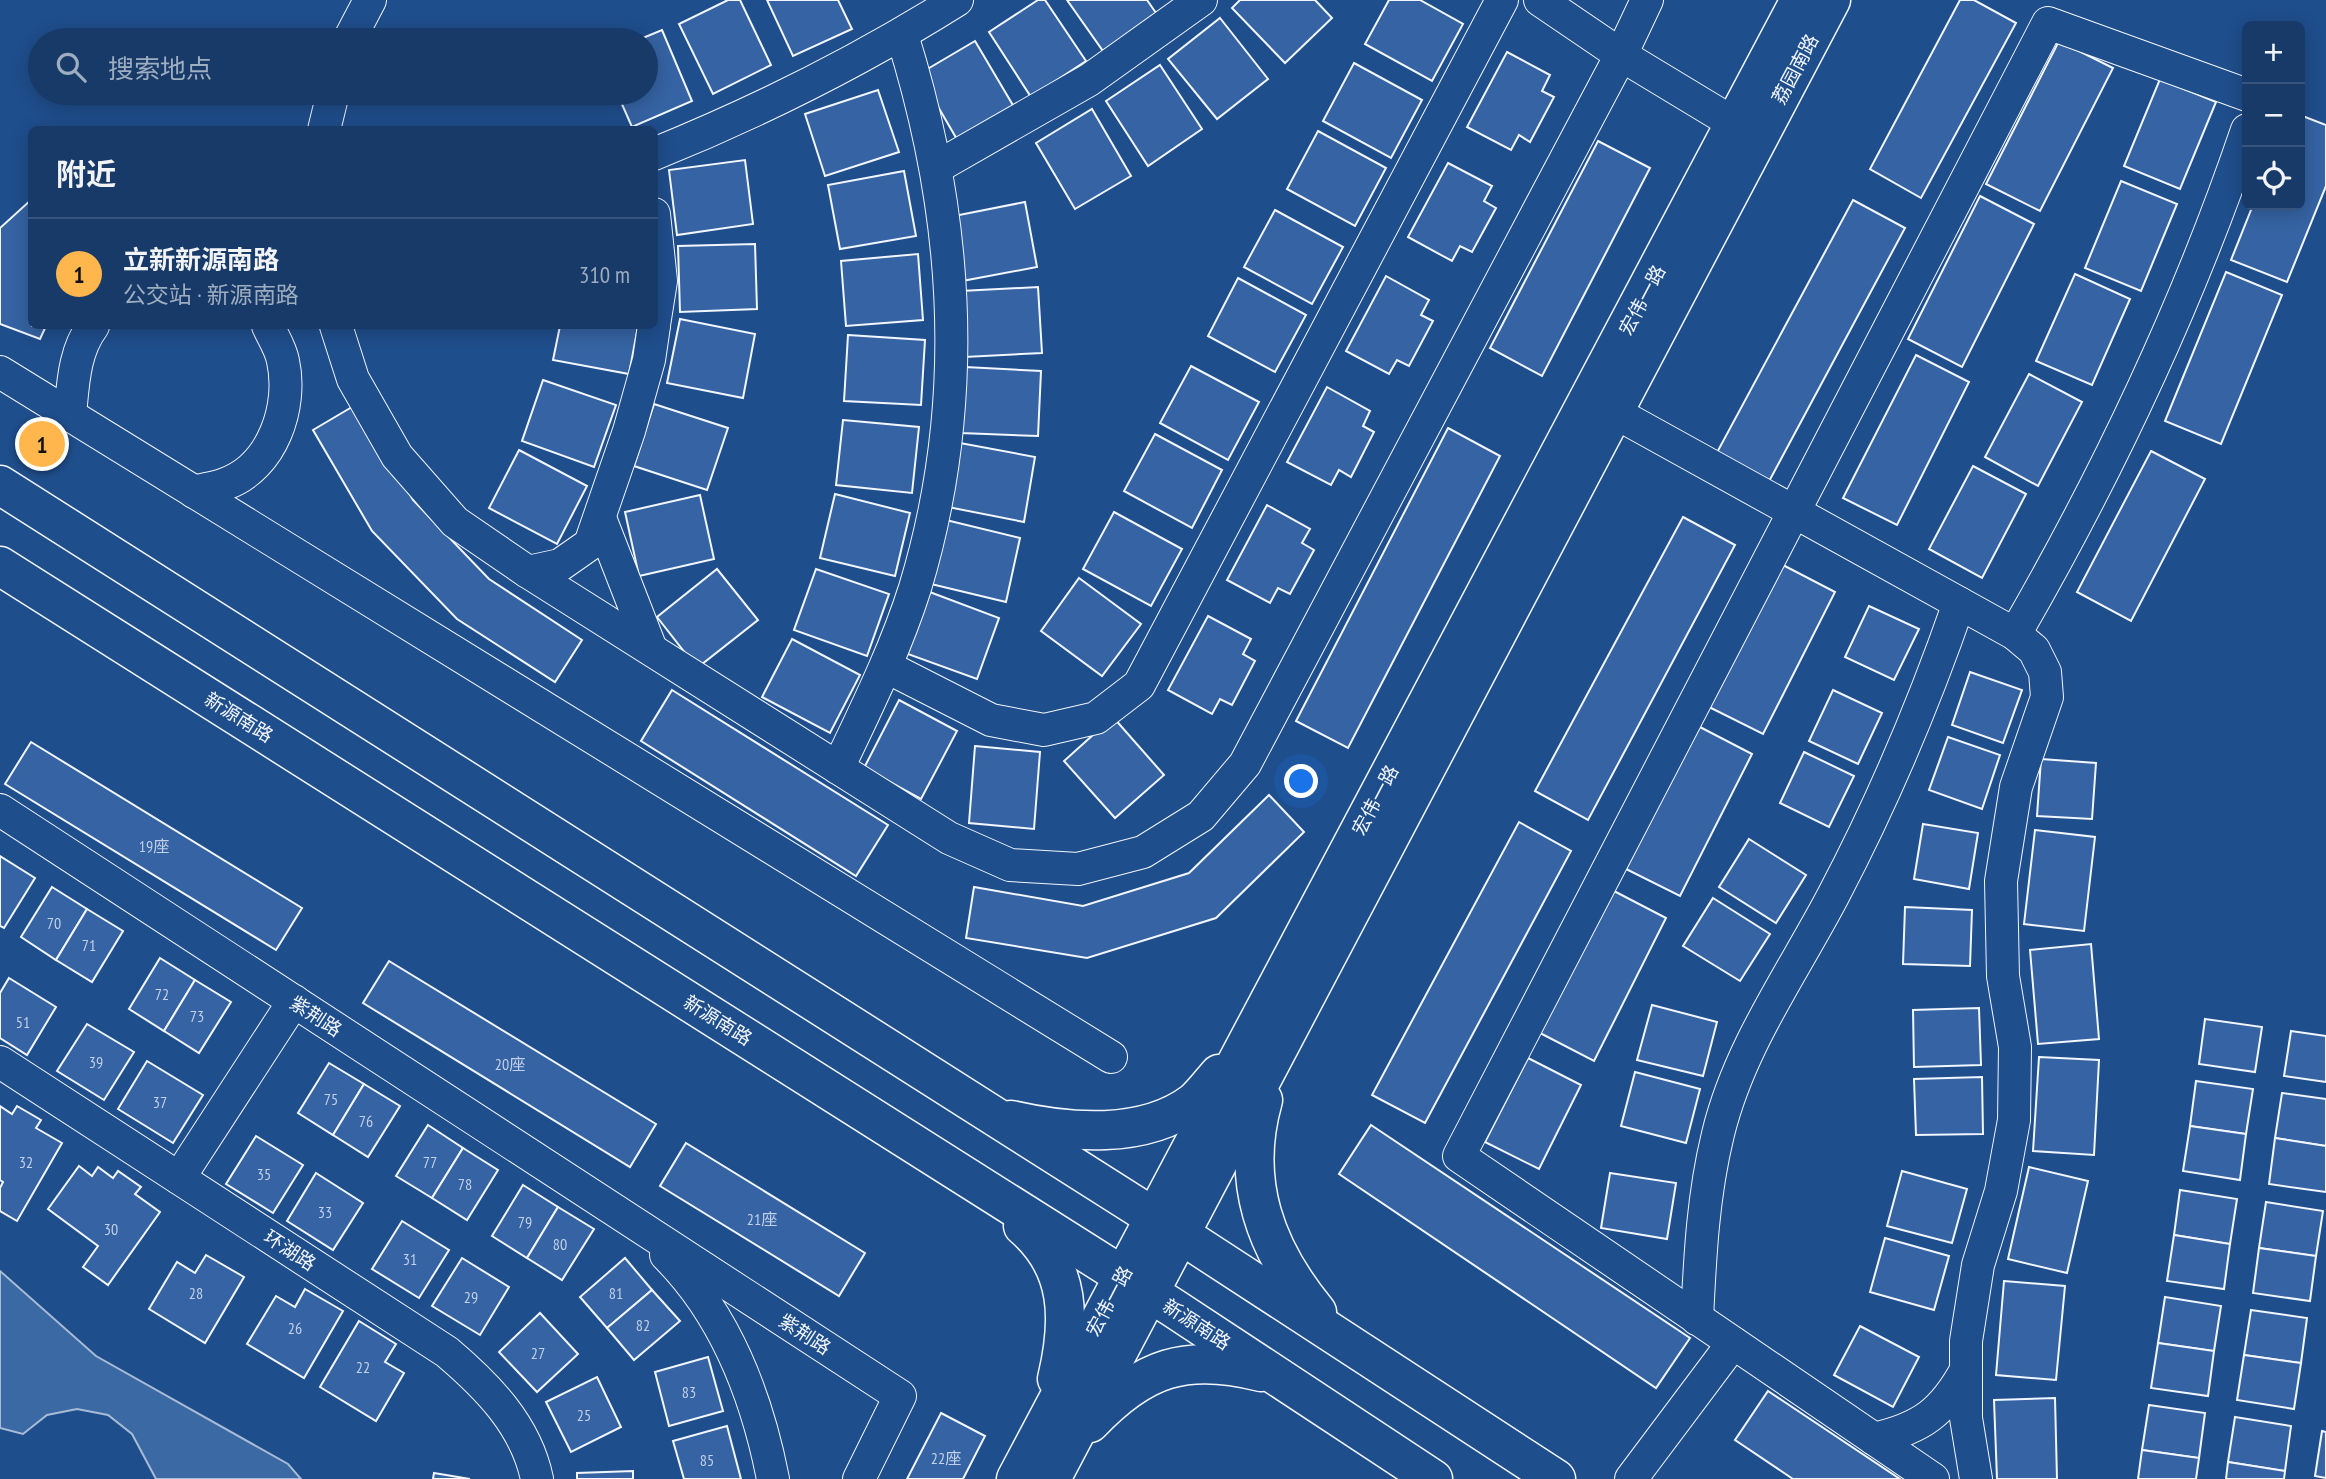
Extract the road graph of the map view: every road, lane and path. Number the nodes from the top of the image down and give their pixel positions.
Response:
1 (370, 0) edge
2 (957, 0) edge
3 (1201, 0) edge
4 (1502, 0) edge
5 (1540, 0) edge
6 (1647, 0) edge
7 (1800, 0) edge
8 (1831, 0) edge
9 (355, 28) edge
10 (902, 35) junction
11 (1621, 55) junction
12 (2242, 93) edge
13 (331, 105) edge
14 (325, 126) edge
15 (1747, 130) junction
16 (2242, 144) edge
17 (658, 152) edge
18 (937, 167) junction
19 (658, 252) edge
20 (658, 300) edge
21 (91, 329) edge
22 (269, 329) edge
23 (337, 329) edge
24 (653, 329) edge
25 (0, 372) edge
26 (1614, 412) junction
27 (70, 415) junction
28 (0, 485) edge
29 (194, 492) junction
30 (1794, 512) junction
31 (600, 518) junction
32 (0, 566) edge
33 (528, 572) junction
34 (1959, 603) junction
35 (2015, 634) junction
36 (650, 649) junction
37 (887, 667) junction
38 (838, 768) junction
39 (0, 810) edge
40 (294, 1002) junction
41 (1260, 1050) junction
42 (1111, 1057) dead end
43 (0, 1062) edge
44 (991, 1116) junction
45 (179, 1178) junction
46 (974, 1183) junction
47 (633, 1222) junction
48 (1167, 1226) junction
49 (1136, 1284) junction
50 (1697, 1319) junction
51 (1334, 1333) junction
52 (1732, 1343) junction
53 (1966, 1370) junction
54 (1275, 1375) junction
55 (1874, 1439) junction
56 (1056, 1448) edge
57 (537, 1479) edge
58 (774, 1479) edge
59 (859, 1479) edge
60 (1016, 1479) edge
61 (1433, 1479) edge
62 (1556, 1479) edge
63 (1631, 1479) edge
64 (1933, 1479) edge
65 (1976, 1479) edge

1 - 9 street
2 - 10 street
3 - 18 street
4 - 37 street
5 - 11 street
6 - 11 street
7 - 15 main road, 荔园南路
8 - 15 main road, 荔园南路
10 - 17 street
10 - 18 street
11 - 15 street
11 - 38 street
12 - 30 street
13 - 14 street
15 - 26 main road, 宏伟一路
15 - 41 main road, 宏伟一路
16 - 35 street
18 - 37 street
19 - 20 street
21 - 27 street
22 - 29 street
23 - 33 street
24 - 31 street
25 - 27 street
26 - 30 street
26 - 41 main road, 宏伟一路
27 - 29 street
28 - 44 main road
29 - 42 street
30 - 34 street
30 - 50 street
31 - 33 street
31 - 36 street
32 - 46 main road, 新源南路
33 - 36 street
34 - 35 street
34 - 50 street
35 - 53 street
36 - 38 street
37 - 38 street
39 - 40 street, 紫荆路
40 - 45 street
40 - 47 street, 紫荆路
41 - 44 main road
41 - 48 main road, 宏伟一路
41 - 51 main road
43 - 45 street, 环湖路
44 - 48 main road
45 - 57 street, 环湖路
46 - 49 main road, 新源南路
46 - 56 main road
47 - 58 street, 紫荆路
47 - 59 street, 紫荆路
48 - 49 main road, 宏伟一路
48 - 51 main road
49 - 54 main road, 新源南路
49 - 56 main road, 宏伟一路
50 - 52 street
51 - 62 main road
52 - 55 street
52 - 63 street
53 - 55 street
53 - 65 street
54 - 56 main road
54 - 61 main road, 新源南路
55 - 64 street
56 - 60 main road, 宏伟一路

